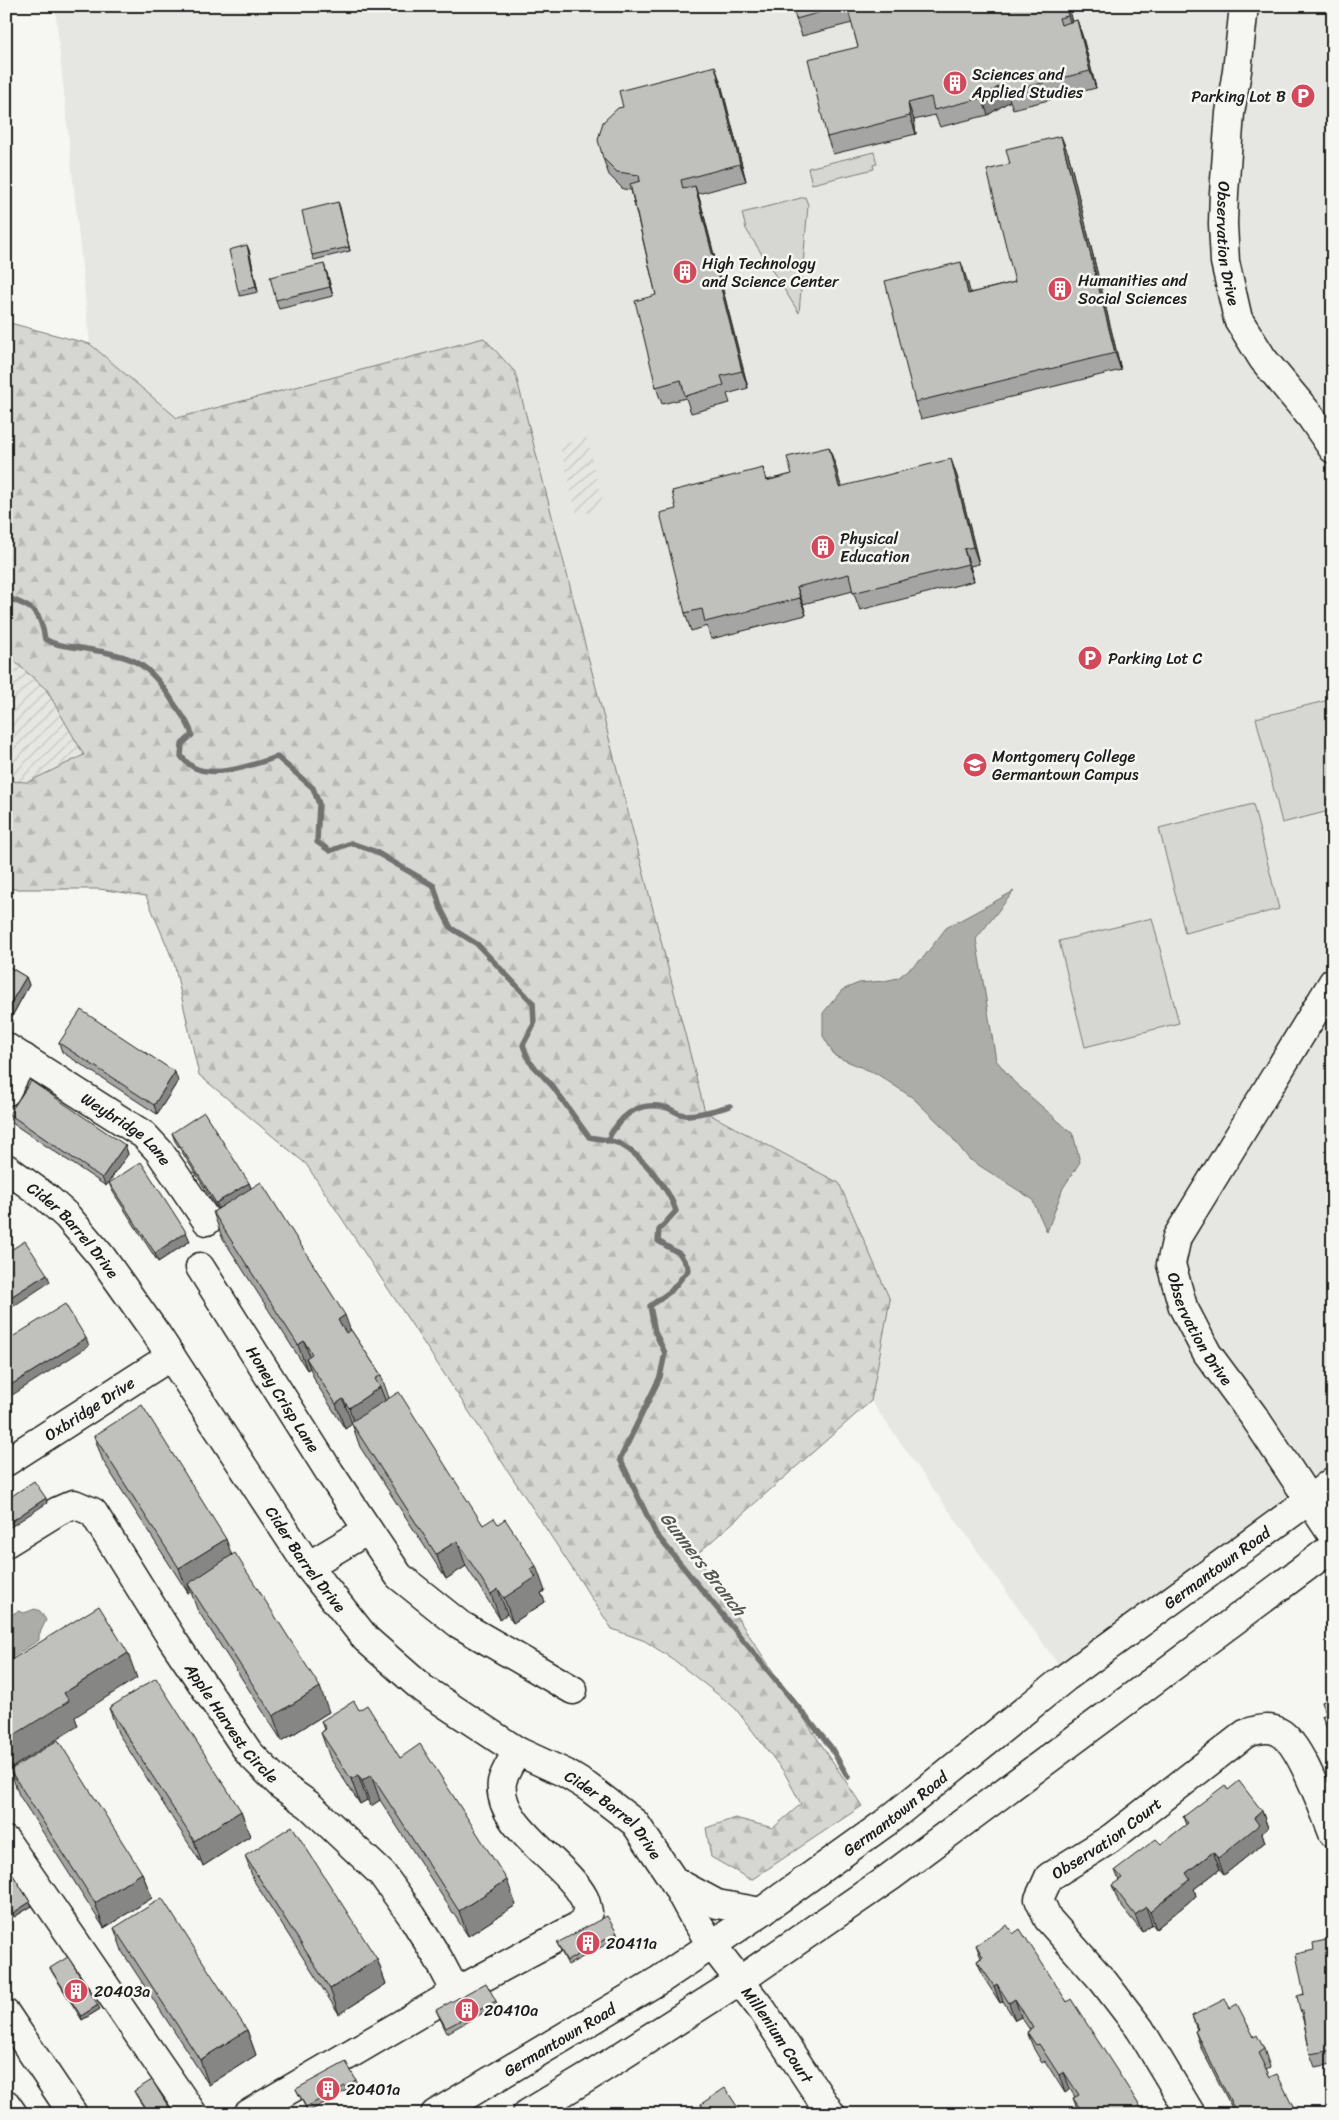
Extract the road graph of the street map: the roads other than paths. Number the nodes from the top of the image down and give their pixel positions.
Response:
1 (1244, 6) edge
2 (1333, 449) edge
3 (1333, 982) edge
4 (15, 1052) edge
5 (6, 1092) edge
6 (6, 1168) edge
7 (207, 1221) dead end
8 (200, 1266) dead end
9 (171, 1356) junction
10 (6, 1462) edge
11 (1333, 1481) edge
12 (1308, 1501) junction
13 (368, 1530) junction
14 (1333, 1536) edge
15 (6, 1543) edge
16 (1333, 1547) edge
17 (308, 1566) junction
18 (573, 1690) dead end
19 (517, 1751) junction
20 (1333, 1834) edge
21 (6, 1841) edge
22 (674, 1881) junction
23 (761, 1912) junction
24 (712, 1945) junction
25 (739, 1981) junction
26 (456, 1992) junction
27 (6, 2014) edge
28 (6, 2104) edge
29 (13, 2114) edge
30 (73, 2114) edge
31 (193, 2114) edge
32 (248, 2114) edge
33 (435, 2114) edge
34 (528, 2114) edge
35 (831, 2114) edge
36 (1191, 2114) edge

1 - 2 street, Observation Drive
3 - 12 street, Observation Drive
4 - 5 street, Weybridge Lane
4 - 7 street, Weybridge Lane
6 - 9 street, Cider Barrel Drive
8 - 13 street, Honey Crisp Lane
9 - 10 street, Oxbridge Drive
9 - 17 street, Cider Barrel Drive
11 - 12 street, Germantown Road
12 - 14 street, Observation Drive
12 - 23 street, Germantown Road
13 - 17 street
13 - 18 street, Honey Crisp Lane
15 - 26 street, Apple Harvest Circle
16 - 25 street
17 - 19 street, Cider Barrel Drive
19 - 22 street, Cider Barrel Drive
19 - 26 street
20 - 36 street, Observation Court
21 - 31 street
22 - 23 street
22 - 24 street, Cider Barrel Drive
23 - 24 street, Germantown Road
24 - 25 street
24 - 33 street, Germantown Road
25 - 34 street
25 - 35 street, Millenium Court
26 - 32 street
27 - 30 street
28 - 29 street

